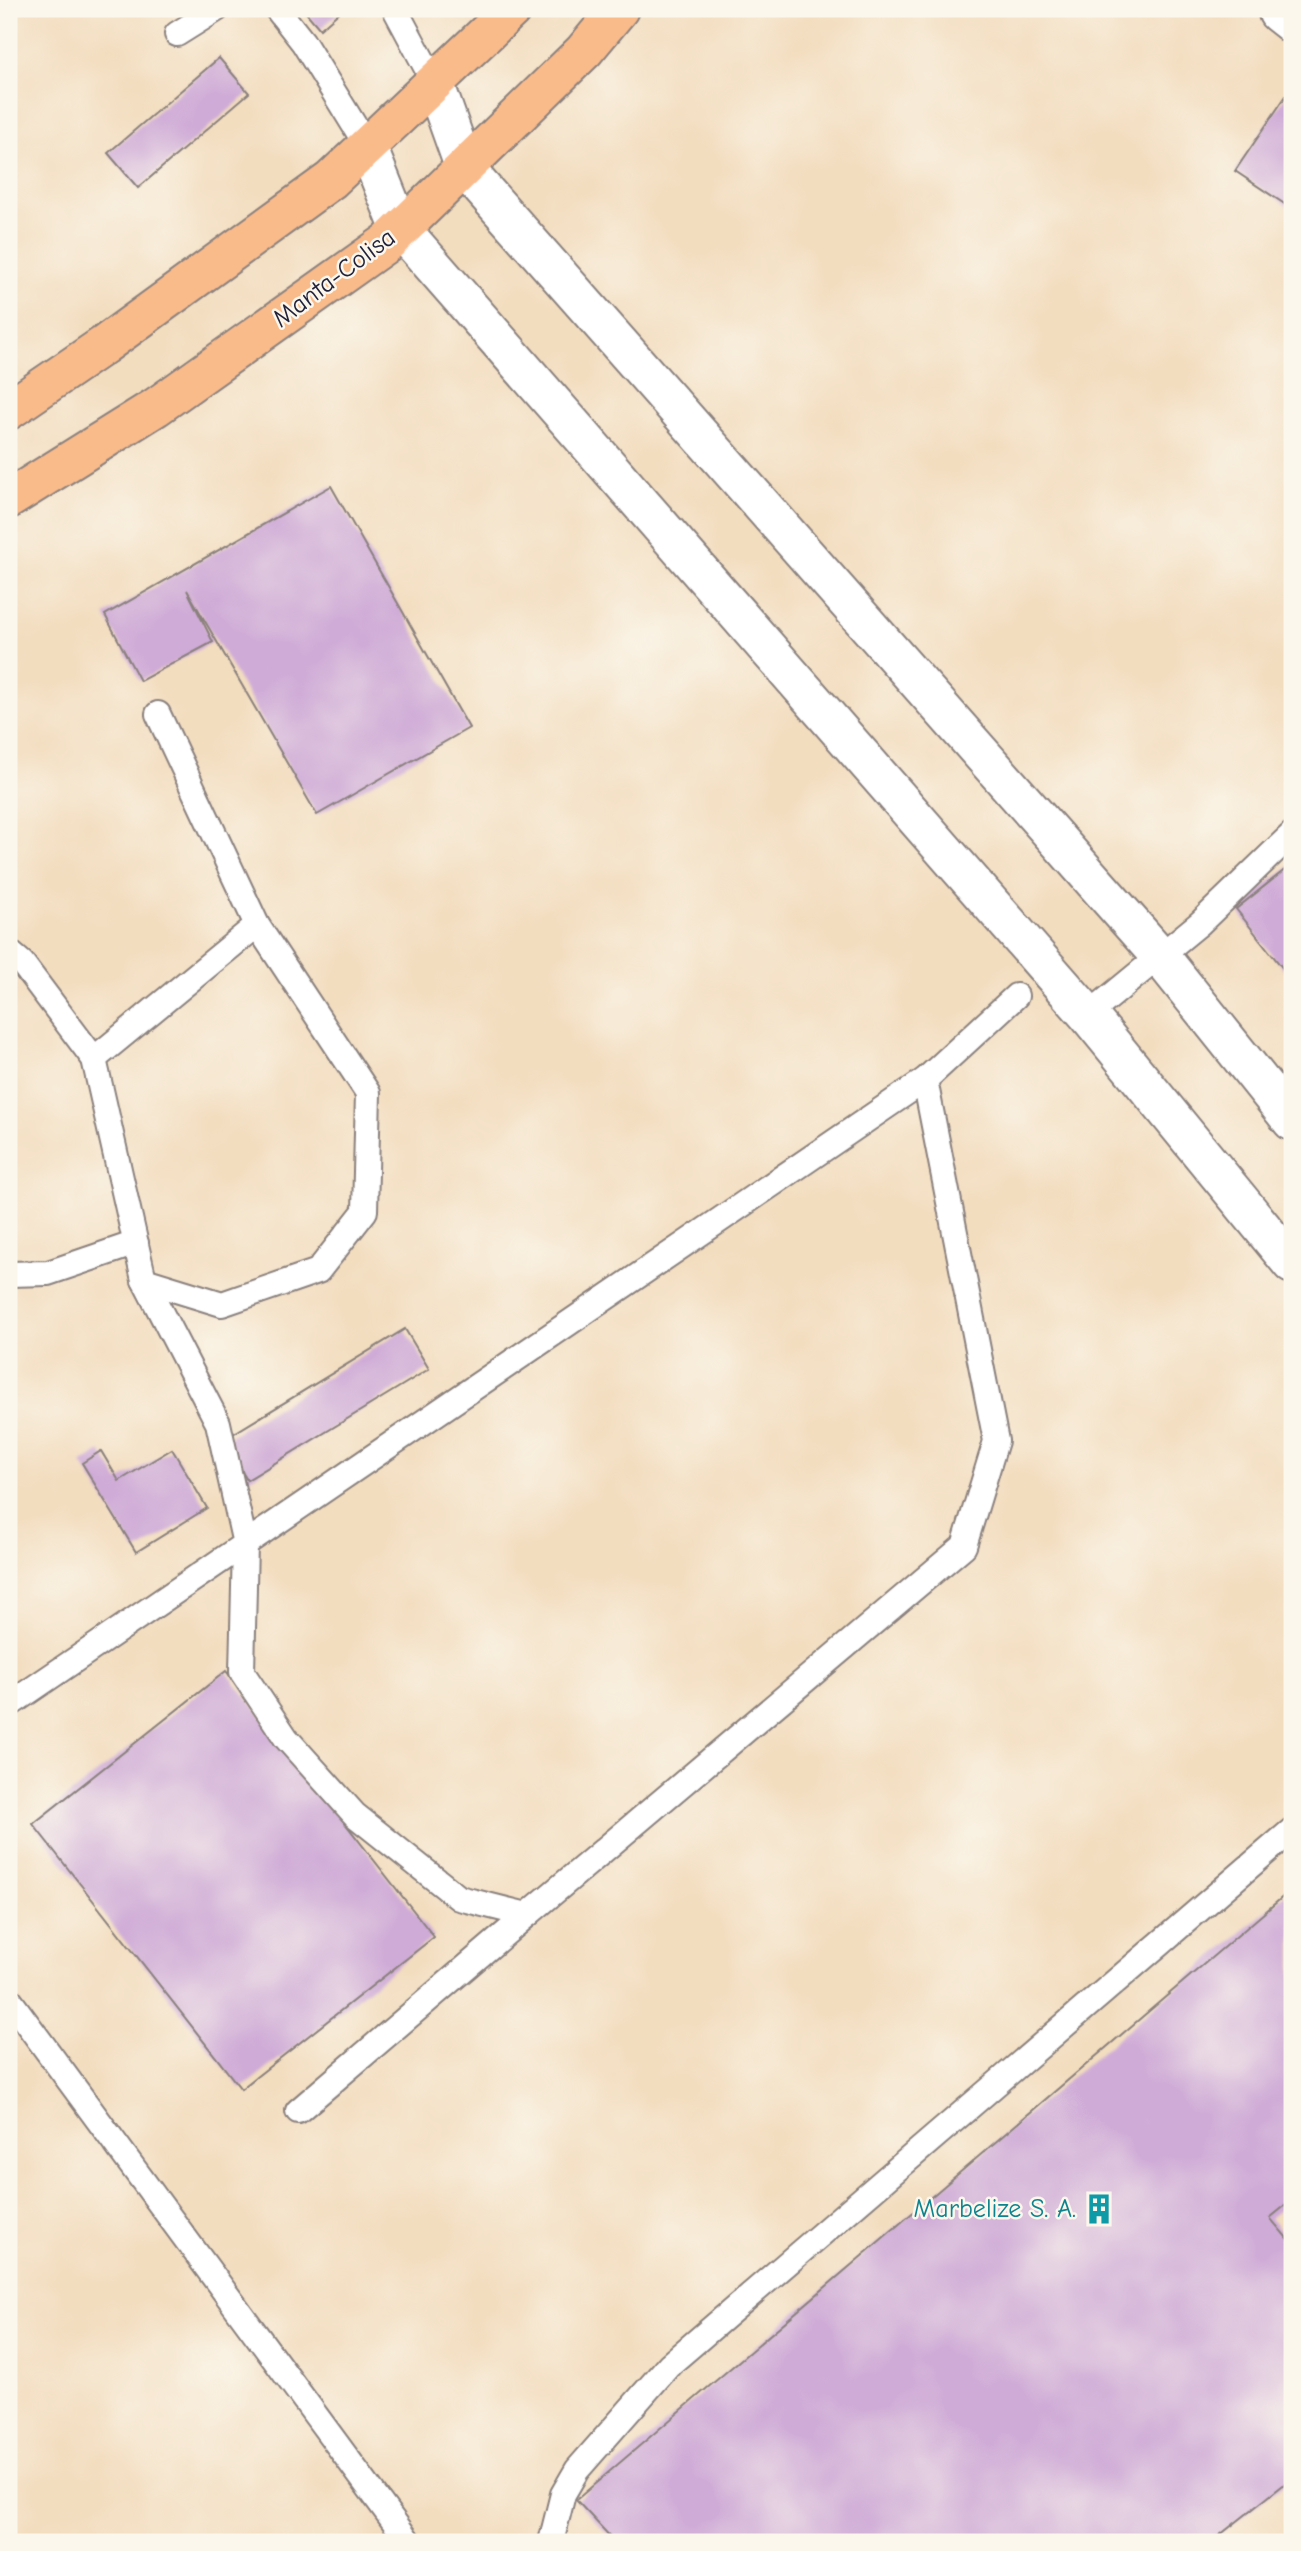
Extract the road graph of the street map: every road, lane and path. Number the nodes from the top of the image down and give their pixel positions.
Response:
1 (217, 9) edge
2 (278, 9) edge
3 (395, 9) edge
4 (512, 9) edge
5 (620, 9) edge
6 (1278, 9) edge
7 (1292, 24) edge
8 (177, 34) dead end
9 (434, 82) junction
10 (368, 145) junction
11 (465, 169) junction
12 (400, 228) junction
13 (9, 410) edge
14 (9, 499) edge
15 (158, 714) dead end
16 (1292, 834) edge
17 (257, 925) junction
18 (9, 952) edge
19 (1159, 955) junction
20 (1016, 996) dead end
21 (1088, 1015) junction
22 (94, 1059) junction
23 (925, 1080) junction
24 (1292, 1121) edge
25 (136, 1243) junction
26 (1292, 1264) edge
27 (9, 1274) edge
28 (144, 1280) junction
29 (246, 1544) junction
30 (9, 1705) edge
31 (1292, 1830) edge
32 (527, 1915) junction
33 (9, 1999) edge
34 (298, 2110) dead end
35 (409, 2542) edge
36 (551, 2542) edge

1 - 8 lane
2 - 10 lane
3 - 9 lane
4 - 9 highway
5 - 11 highway, Manta-Colisa
6 - 7 street
9 - 10 highway
9 - 11 street
10 - 12 street
10 - 13 highway
11 - 12 highway, Manta-Colisa
11 - 19 street
12 - 14 highway, Manta-Colisa
12 - 21 street
15 - 17 lane
16 - 19 lane
17 - 22 lane
17 - 28 lane
18 - 22 lane
19 - 21 lane
19 - 24 street
20 - 23 lane
21 - 26 street
22 - 25 lane
23 - 29 lane
23 - 32 lane
25 - 27 lane
25 - 28 lane
28 - 29 lane
29 - 30 lane
29 - 32 lane
31 - 36 lane
32 - 34 lane
33 - 35 lane

